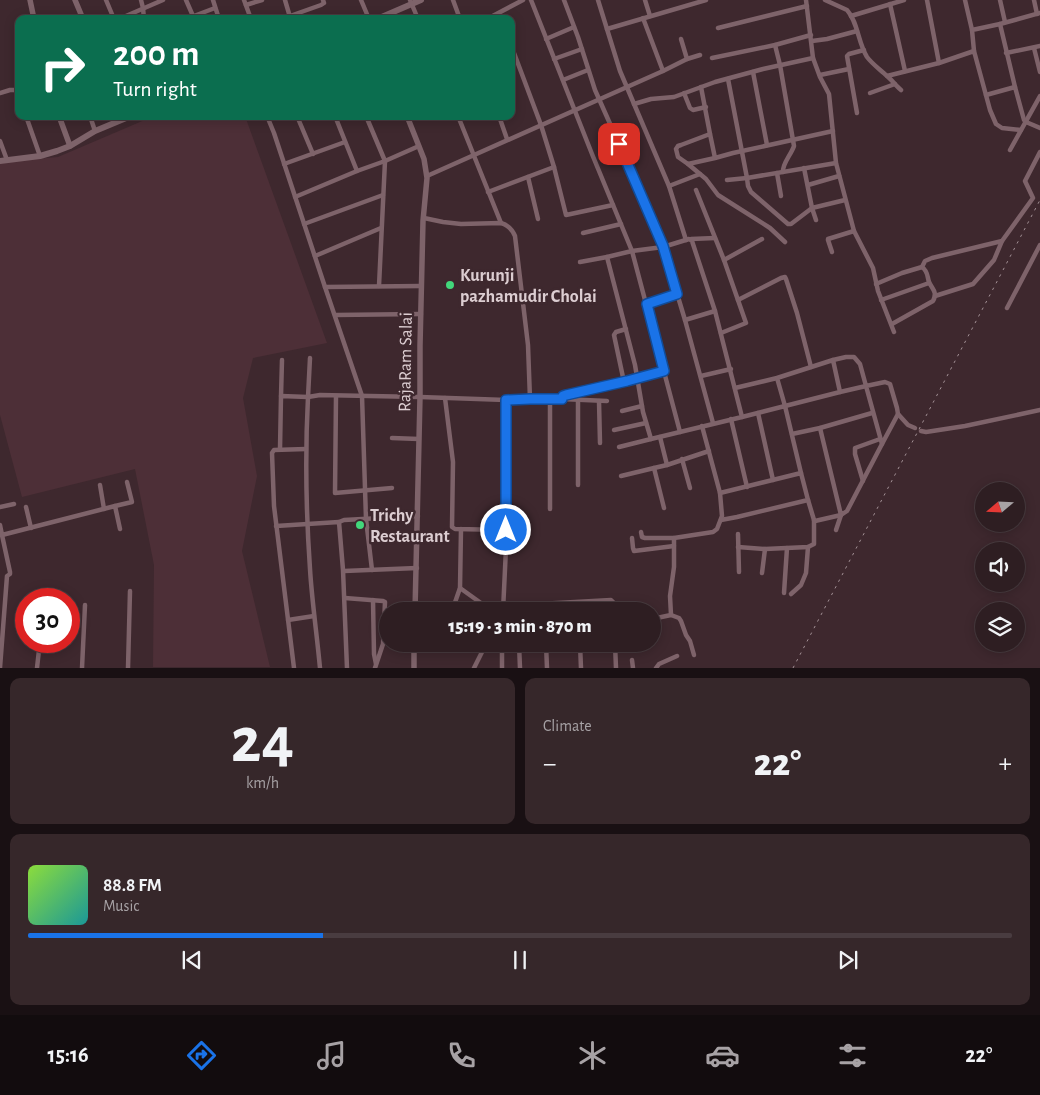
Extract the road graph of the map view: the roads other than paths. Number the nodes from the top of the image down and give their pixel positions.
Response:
1 (30, 0) edge
2 (75, 0) edge
3 (106, 0) edge
4 (141, 0) edge
5 (163, 0) edge
6 (186, 0) edge
7 (213, 0) edge
8 (262, 0) edge
9 (285, 0) edge
10 (322, 0) edge
11 (361, 0) edge
12 (421, 0) edge
13 (453, 0) edge
14 (523, 0) edge
15 (531, 0) edge
16 (564, 0) edge
17 (598, 0) edge
18 (645, 0) edge
19 (706, 0) edge
20 (806, 0) edge
21 (825, 0) edge
22 (904, 0) edge
23 (927, 0) edge
24 (965, 0) edge
25 (1000, 0) edge
26 (1034, 0) edge
27 (411, 2) edge
28 (245, 3) edge
29 (688, 3) edge
30 (886, 3) edge
31 (807, 6) junction
32 (144, 8) junction
33 (215, 8) junction
34 (497, 13) joint
35 (1038, 14) edge
36 (33, 15) edge
37 (81, 15) edge
38 (112, 15) edge
39 (128, 15) edge
40 (144, 15) edge
41 (193, 15) edge
42 (196, 15) edge
43 (218, 15) edge
44 (250, 15) edge
45 (291, 15) edge
46 (294, 15) edge
47 (367, 15) edge
48 (385, 15) edge
49 (416, 15) edge
50 (459, 15) edge
51 (494, 15) edge
52 (650, 16) junction
53 (851, 16) junction
54 (643, 18) junction
55 (1002, 23) junction
56 (574, 27) junction
57 (718, 28) dead end
58 (607, 29) junction
59 (972, 30) junction
60 (857, 31) junction
61 (811, 35) junction
62 (546, 39) junction
63 (681, 39) dead end
64 (812, 41) junction
65 (776, 45) junction
66 (1040, 46) edge
67 (1034, 48) junction
68 (582, 49) junction
69 (864, 50) junction
70 (974, 51) junction
71 (1006, 53) junction
72 (700, 55) dead end
73 (515, 56) edge
74 (712, 58) dead end
75 (813, 58) junction
76 (554, 59) junction
77 (687, 59) junction
78 (939, 62) junction
79 (780, 65) junction
80 (849, 69) junction
81 (588, 70) junction
82 (663, 71) junction
83 (905, 71) junction
84 (754, 72) junction
85 (1040, 72) edge
86 (820, 75) junction
87 (887, 76) junction
88 (728, 78) junction
89 (563, 80) junction
90 (895, 84) junction
91 (627, 87) junction
92 (701, 87) junction
93 (1015, 87) junction
94 (15, 90) edge
95 (901, 90) dead end
96 (0, 93) edge
97 (684, 93) junction
98 (870, 93) dead end
99 (986, 95) junction
100 (1040, 96) edge
101 (599, 99) junction
102 (634, 104) junction
103 (706, 107) junction
104 (575, 110) junction
105 (858, 113) dead end
106 (27, 120) edge
107 (60, 120) edge
108 (91, 120) edge
109 (114, 120) edge
110 (268, 120) edge
111 (299, 120) edge
112 (337, 120) edge
113 (367, 120) edge
114 (409, 120) edge
115 (460, 120) edge
116 (500, 120) edge
117 (1026, 122) junction
118 (541, 125) junction
119 (1040, 128) edge
120 (1021, 130) junction
121 (833, 131) junction
122 (95, 132) junction
123 (710, 134) junction
124 (507, 139) junction
125 (794, 140) junction
126 (0, 141) edge
127 (345, 142) junction
128 (70, 146) junction
129 (419, 146) junction
130 (767, 146) junction
131 (1010, 150) dead end
132 (741, 151) junction
133 (1040, 152) edge
134 (313, 154) junction
135 (473, 155) junction
136 (40, 156) junction
137 (715, 158) junction
138 (3, 160) edge
139 (384, 161) junction
140 (836, 163) junction
141 (284, 164) junction
142 (688, 164) junction
143 (554, 167) junction
144 (804, 168) junction
145 (357, 171) junction
146 (780, 173) junction
147 (700, 174) junction
148 (427, 176) junction
149 (840, 176) junction
150 (528, 177) junction
151 (747, 178) junction
152 (727, 180) dead end
153 (808, 185) junction
154 (669, 186) junction
155 (696, 190) dead end
156 (488, 192) junction
157 (383, 195) junction
158 (781, 196) dead end
159 (295, 197) junction
160 (845, 200) junction
161 (613, 205) junction
162 (812, 208) junction
163 (424, 218) junction
164 (538, 219) dead end
165 (816, 220) dead end
166 (500, 222) junction
167 (304, 224) junction
168 (621, 224) junction
169 (381, 228) junction
170 (854, 231) junction
171 (582, 233) dead end
172 (715, 238) junction
173 (689, 239) junction
174 (762, 239) dead end
175 (785, 242) dead end
176 (1002, 242) junction
177 (1040, 245) edge
178 (663, 246) junction
179 (632, 251) junction
180 (832, 252) dead end
181 (315, 256) junction
182 (607, 257) junction
183 (724, 260) junction
184 (580, 262) dead end
185 (922, 267) junction
186 (929, 283) junction
187 (876, 284) junction
188 (379, 286) junction
189 (422, 286) junction
190 (325, 287) junction
191 (677, 294) junction
192 (935, 296) junction
193 (738, 300) junction
194 (881, 300) junction
195 (647, 304) junction
196 (1007, 308) dead end
197 (715, 311) junction
198 (421, 314) junction
199 (335, 315) junction
200 (685, 320) junction
201 (892, 324) junction
202 (626, 329) junction
203 (894, 332) dead end
204 (721, 333) junction
205 (310, 358) dead end
206 (282, 360) dead end
207 (832, 360) junction
208 (811, 367) junction
209 (731, 369) junction
210 (664, 371) junction
211 (701, 376) junction
212 (777, 378) junction
213 (637, 379) junction
214 (624, 382) junction
215 (866, 386) junction
216 (735, 388) junction
217 (840, 392) junction
218 (281, 396) junction
219 (336, 396) junction
220 (362, 396) junction
221 (308, 397) junction
222 (420, 397) junction
223 (445, 398) junction
224 (530, 399) junction
225 (550, 399) junction
226 (562, 399) junction
227 (506, 400) junction
228 (578, 400) junction
229 (599, 401) junction
230 (607, 401) dead end
231 (642, 406) junction
232 (785, 406) junction
233 (1040, 410) edge
234 (622, 411) dead end
235 (758, 413) junction
236 (872, 413) junction
237 (898, 414) junction
238 (742, 417) junction
239 (730, 419) junction
240 (646, 423) junction
241 (713, 423) junction
242 (702, 426) junction
243 (820, 428) junction
244 (915, 428) dead end
245 (614, 430) dead end
246 (920, 431) dead end
247 (680, 432) junction
248 (792, 434) junction
249 (660, 436) junction
250 (392, 438) dead end
251 (419, 439) junction
252 (651, 439) junction
253 (881, 442) junction
254 (600, 444) dead end
255 (619, 447) dead end
256 (280, 449) junction
257 (306, 450) junction
258 (709, 452) junction
259 (682, 460) junction
260 (667, 465) junction
261 (654, 468) junction
262 (801, 473) junction
263 (621, 476) dead end
264 (773, 480) junction
265 (862, 481) junction
266 (127, 482) dead end
267 (100, 485) dead end
268 (578, 485) dead end
269 (747, 487) junction
270 (392, 488) dead end
271 (690, 488) dead end
272 (365, 491) junction
273 (720, 493) junction
274 (808, 500) junction
275 (14, 504) dead end
276 (115, 506) junction
277 (0, 507) edge
278 (26, 507) dead end
279 (664, 508) dead end
280 (104, 509) junction
281 (550, 509) dead end
282 (841, 515) junction
283 (418, 516) junction
284 (366, 519) junction
285 (721, 520) junction
286 (814, 520) junction
287 (339, 522) junction
288 (308, 524) junction
289 (0, 525) edge
290 (276, 526) junction
291 (31, 528) junction
292 (120, 529) dead end
293 (461, 529) junction
294 (506, 530) junction
295 (836, 530) dead end
296 (641, 532) dead end
297 (738, 534) dead end
298 (2, 535) junction
299 (632, 538) dead end
300 (674, 538) junction
301 (674, 546) junction
302 (738, 548) junction
303 (787, 548) junction
304 (808, 548) junction
305 (765, 549) junction
306 (417, 568) junction
307 (372, 570) junction
308 (344, 572) junction
309 (739, 572) dead end
310 (762, 573) dead end
311 (7, 576) junction
312 (0, 578) edge
313 (460, 588) junction
314 (130, 591) dead end
315 (784, 593) dead end
316 (792, 594) dead end
317 (345, 598) junction
318 (373, 600) junction
319 (415, 602) edge
320 (455, 602) edge
321 (479, 602) edge
322 (503, 602) edge
323 (588, 602) edge
324 (613, 602) edge
325 (86, 605) dead end
326 (314, 616) junction
327 (671, 616) junction
328 (661, 618) edge
329 (288, 620) junction
330 (2, 632) edge
331 (414, 652) edge
332 (482, 652) edge
333 (502, 652) edge
334 (519, 652) edge
335 (546, 652) edge
336 (580, 652) edge
337 (615, 652) edge
338 (39, 653) edge
339 (694, 655) dead end
340 (677, 656) dead end
341 (632, 660) dead end
342 (375, 666) edge
343 (0, 668) edge
344 (37, 668) edge
345 (82, 668) edge
346 (128, 668) edge
347 (294, 668) edge
348 (320, 668) edge
349 (347, 668) edge
350 (414, 668) edge
351 (474, 668) edge
352 (502, 668) edge
353 (520, 668) edge
354 (546, 668) edge
355 (581, 668) edge
356 (616, 668) edge
357 (633, 668) edge
358 (656, 668) edge

1 - 36 street
2 - 37 street
3 - 38 street
4 - 32 street
5 - 32 street
6 - 41 street
7 - 33 street
8 - 28 street
9 - 45 street
10 - 46 street
11 - 47 street
12 - 27 main road
13 - 50 street
14 - 34 street
15 - 62 street
16 - 56 street
17 - 58 street
18 - 52 street
19 - 29 street
20 - 31 street
21 - 53 street
22 - 30 street
23 - 78 street
24 - 59 street
25 - 55 street
26 - 35 street
27 - 48 main road
27 - 49 street
28 - 44 street
29 - 52 street
30 - 53 street
30 - 83 street
31 - 57 street
31 - 61 street
32 - 39 street
32 - 40 street
33 - 42 street
33 - 43 street
34 - 51 street
35 - 55 street
52 - 54 street
53 - 60 street
54 - 58 street
54 - 82 street
55 - 59 street
55 - 71 street
56 - 62 street
56 - 68 street
58 - 91 street
59 - 70 street
60 - 64 street
60 - 69 street
61 - 64 street
61 - 65 street
62 - 76 street
63 - 77 street
64 - 75 street
65 - 74 street
65 - 79 street
66 - 67 street
67 - 71 street
67 - 85 street
68 - 76 street
68 - 81 street
69 - 80 street
69 - 87 street
70 - 78 street
70 - 99 street
71 - 93 street
72 - 77 street
73 - 118 street
75 - 79 street
75 - 86 street
76 - 89 street
77 - 82 street
78 - 83 street
79 - 84 street
79 - 125 street
80 - 86 street
80 - 105 street
81 - 89 street
81 - 101 street
82 - 91 street
83 - 87 street
84 - 88 street
84 - 130 street
86 - 121 street
87 - 90 street
88 - 92 street
88 - 132 street
89 - 104 street
90 - 95 street
90 - 98 street
91 - 101 street
91 - 102 street
92 - 97 street
92 - 103 street
93 - 99 street
93 - 117 street
94 - 96 street
97 - 102 street
97 - 103 street
99 - 120 street
100 - 117 street
101 - 104 street
101 - 178 street
102 - 154 street
103 - 123 street
104 - 118 street
104 - 161 street
106 - 136 street
107 - 128 street
108 - 122 street
109 - 122 main road
110 - 141 street
111 - 134 street
112 - 127 street
113 - 139 street
114 - 129 street, RajaRam Salai
115 - 135 street
116 - 124 street
117 - 119 street
117 - 120 street
118 - 124 street
118 - 143 street
120 - 131 street
121 - 125 street
121 - 140 street
122 - 128 main road
123 - 137 street
123 - 142 street
124 - 135 street
125 - 130 street
125 - 146 street
126 - 138 street
127 - 134 street
127 - 145 street
128 - 136 main road
129 - 139 street
129 - 148 street, RajaRam Salai
130 - 132 street
132 - 137 street
132 - 151 street
133 - 176 street
134 - 141 street
135 - 148 street
135 - 156 street
136 - 138 main road
137 - 142 street
139 - 145 street
139 - 157 street
140 - 144 street
140 - 149 street
141 - 159 street
142 - 147 street
143 - 150 street
143 - 161 street
144 - 146 street
144 - 153 street
145 - 159 street
146 - 151 street
146 - 158 street
147 - 154 street
147 - 175 street
148 - 163 street, RajaRam Salai
149 - 153 street
149 - 160 street
150 - 156 street
150 - 164 street
151 - 152 street
151 - 162 street
153 - 162 street
154 - 173 street
155 - 172 street
156 - 166 street
157 - 167 street
157 - 169 street
159 - 167 street
160 - 162 street
160 - 170 street
161 - 168 street
162 - 165 street
163 - 166 street
163 - 189 street, RajaRam Salai
166 - 224 street
167 - 181 street
168 - 171 street
168 - 179 street
169 - 181 street
169 - 188 street
170 - 180 street
170 - 187 street
172 - 173 street
172 - 183 street
173 - 178 street
173 - 197 street
174 - 183 street
176 - 185 street
176 - 192 street
177 - 196 street
178 - 179 street
178 - 191 street
179 - 182 street
179 - 195 street
181 - 190 street
182 - 184 street
182 - 202 street
183 - 193 street
185 - 186 street
185 - 187 street
186 - 192 street
186 - 194 street
187 - 194 street
188 - 189 street
188 - 190 street
189 - 198 street, RajaRam Salai
190 - 199 street
191 - 195 street
191 - 200 street
192 - 201 street
193 - 204 street
193 - 208 street
194 - 201 street
195 - 210 street
197 - 200 street
197 - 204 street
198 - 199 street
198 - 222 street, RajaRam Salai
199 - 220 street
200 - 211 street
201 - 203 street
202 - 213 street
202 - 214 street
204 - 209 street
205 - 221 street
206 - 218 street
207 - 208 street
207 - 215 street
207 - 217 street
208 - 212 street
209 - 211 street
209 - 216 street
210 - 213 street
210 - 247 street
211 - 241 street
212 - 216 street
212 - 232 street
213 - 214 street
213 - 231 street
214 - 226 street
215 - 217 street
215 - 236 street
215 - 237 street
216 - 238 street
217 - 232 street
218 - 221 street
218 - 256 street
219 - 220 street
219 - 221 street
219 - 272 street
220 - 222 street
220 - 272 street
221 - 257 street
222 - 223 street
222 - 251 street, RajaRam Salai
223 - 227 street
223 - 293 street
224 - 225 street
224 - 227 street
225 - 226 street
225 - 281 street
226 - 228 street
227 - 294 street
228 - 229 street
228 - 268 street
229 - 230 street
229 - 254 street
231 - 234 street
231 - 240 street
232 - 235 street
232 - 248 street
233 - 246 street
235 - 238 street
235 - 264 street
236 - 243 street
236 - 253 street
237 - 244 street
237 - 253 street
238 - 239 street
239 - 241 street
239 - 269 street
240 - 245 street
240 - 252 street
241 - 242 street
242 - 247 street
242 - 258 street
243 - 248 street
243 - 282 street
247 - 249 street
248 - 262 street
249 - 252 street
249 - 260 street
250 - 251 street
251 - 283 street, RajaRam Salai
252 - 255 street
253 - 265 street
253 - 265 street
256 - 257 street
256 - 290 street
257 - 288 street
258 - 259 street
258 - 273 street
259 - 260 street
259 - 271 street
260 - 261 street
261 - 263 street
261 - 279 street
262 - 264 street
262 - 274 street
264 - 269 street
265 - 282 street
266 - 276 street
267 - 280 street
269 - 273 street
270 - 272 street
272 - 284 street
273 - 285 street
274 - 285 street
274 - 286 street
275 - 277 street
276 - 280 street
276 - 292 street
278 - 291 street
280 - 291 street
282 - 286 street
282 - 295 street
283 - 284 street
283 - 306 street, RajaRam Salai
284 - 287 street
284 - 307 street
285 - 300 street
286 - 304 street
287 - 288 street
287 - 308 street
288 - 290 street
288 - 326 street
289 - 298 street
290 - 329 street
291 - 298 street
293 - 294 street
293 - 313 street
294 - 322 street
296 - 300 street
297 - 302 street
298 - 311 street
299 - 301 street
300 - 301 street
301 - 327 street
302 - 305 street
302 - 309 street
303 - 304 street
303 - 305 street
303 - 315 street
304 - 316 street
305 - 310 street
306 - 307 street
306 - 319 street, RajaRam Salai
307 - 308 street
308 - 317 street
311 - 312 street
311 - 330 street
313 - 320 street
313 - 321 street
314 - 346 street
317 - 318 street
317 - 349 street
318 - 342 street
318 - 342 street
323 - 324 street
325 - 345 street
326 - 329 street
326 - 348 street
327 - 328 street
327 - 339 street
329 - 347 street
330 - 343 street
331 - 350 street
332 - 351 street
333 - 352 street
334 - 353 street
335 - 354 street
336 - 355 street
337 - 356 street
338 - 344 street
340 - 358 street
341 - 357 street

